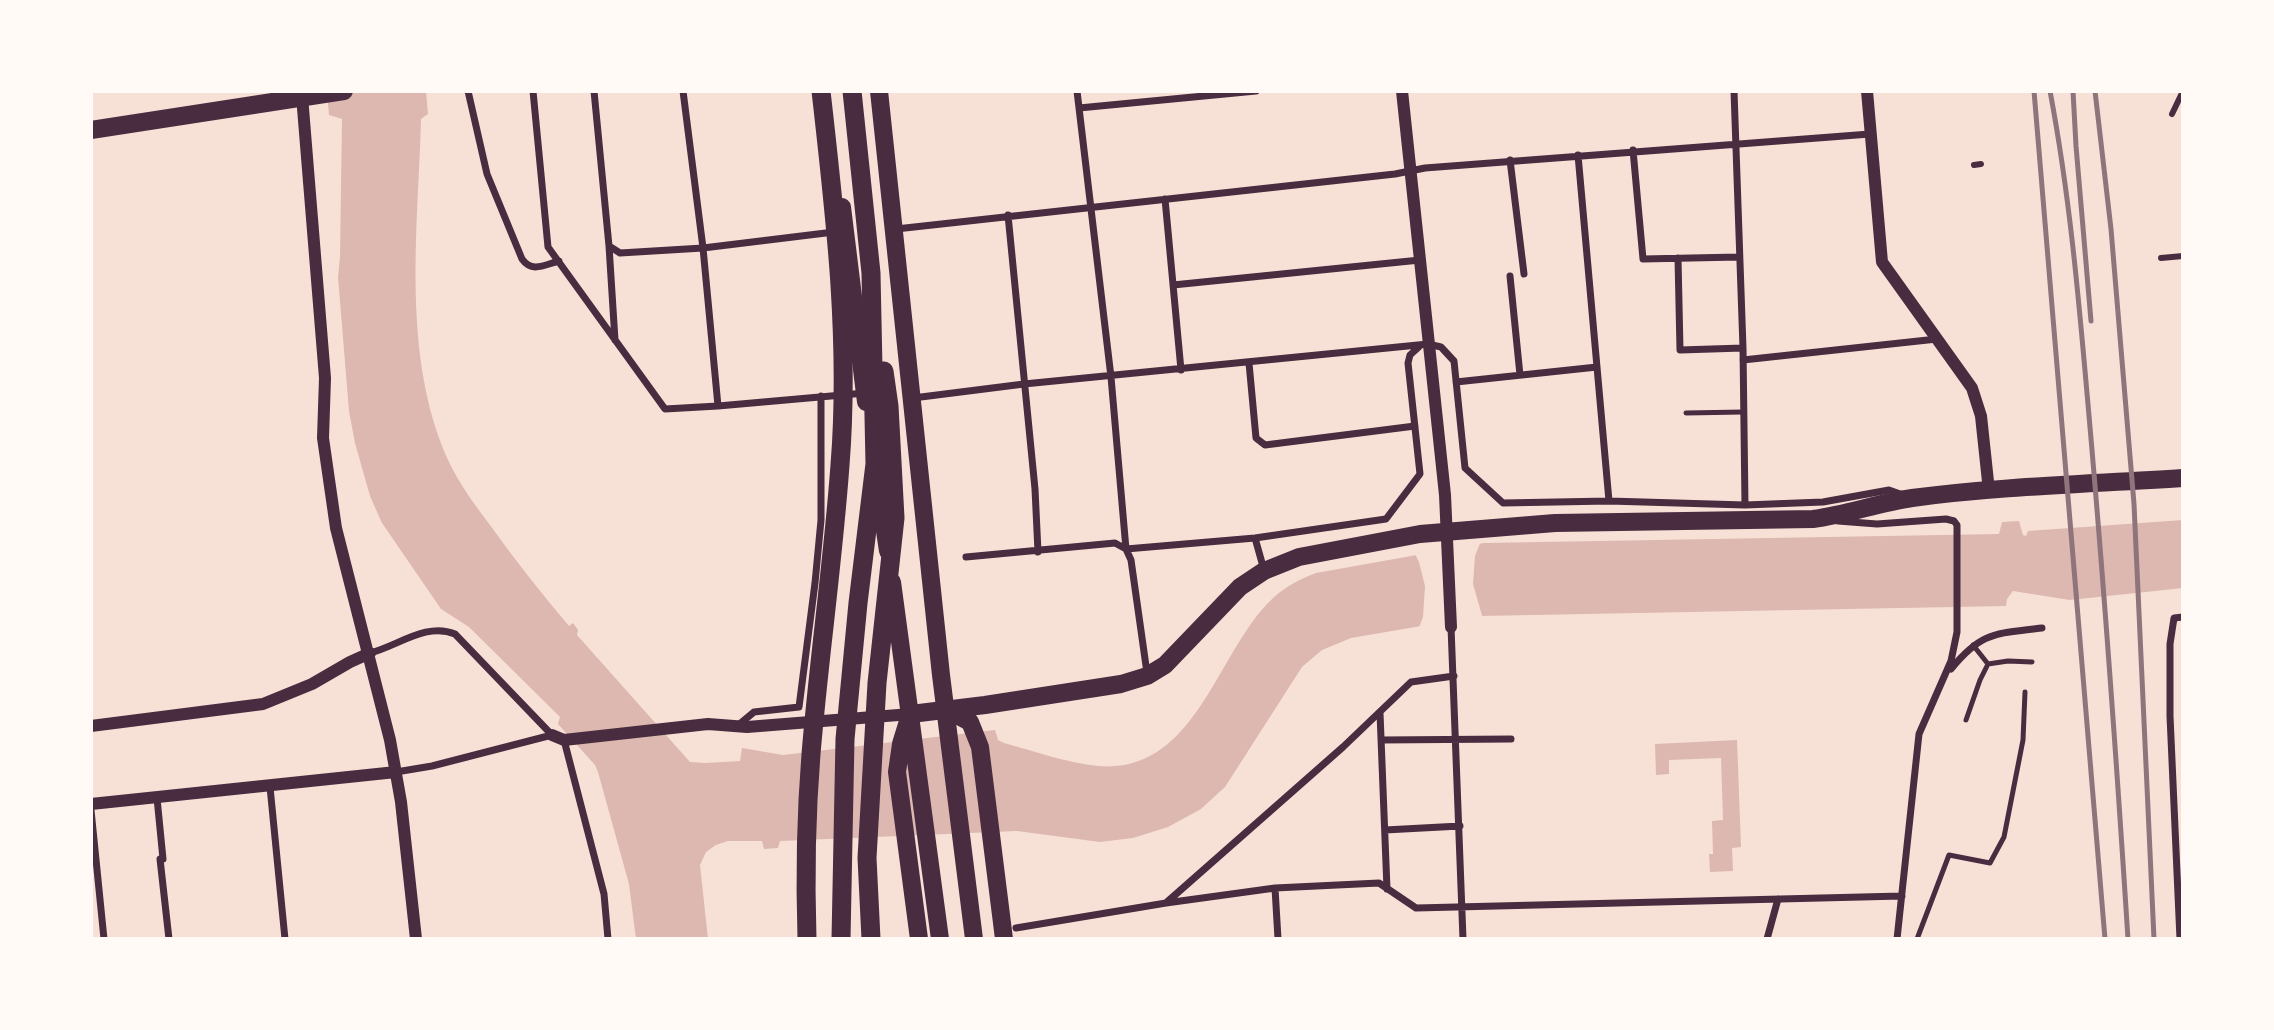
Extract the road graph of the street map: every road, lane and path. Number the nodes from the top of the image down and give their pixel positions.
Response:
1 (468, 91) edge
2 (533, 91) edge
3 (594, 91) edge
4 (683, 91) edge
5 (821, 91) edge
6 (827, 91) edge
7 (852, 91) edge
8 (879, 91) edge
9 (1077, 91) edge
10 (1256, 91) edge
11 (1402, 91) edge
12 (1734, 91) edge
13 (1867, 91) edge
14 (2183, 91) edge
15 (335, 92) edge
16 (302, 96) junction
17 (1079, 108) junction
18 (2172, 114) dead end
19 (91, 130) edge
20 (1870, 134) junction
21 (1735, 143) junction
22 (1633, 150) junction
23 (1578, 155) junction
24 (1510, 160) junction
25 (1411, 172) junction
26 (1165, 199) junction
27 (1090, 205) junction
28 (1008, 215) junction
29 (894, 229) junction
30 (845, 231) junction
31 (609, 246) junction
32 (703, 248) junction
33 (620, 253) junction
34 (1739, 257) junction
35 (2173, 257) dead end
36 (1678, 258) junction
37 (2161, 258) dead end
38 (1420, 260) junction
39 (559, 261) junction
40 (610, 261) junction
41 (871, 273) junction
42 (1524, 274) dead end
43 (1510, 276) dead end
44 (1173, 285) junction
45 (1938, 339) junction
46 (615, 340) junction
47 (1424, 345) junction
48 (1743, 348) junction
49 (1742, 360) junction
50 (1249, 363) junction
51 (1597, 366) junction
52 (1181, 370) junction
53 (1520, 375) junction
54 (1111, 377) junction
55 (1456, 382) junction
56 (1024, 384) junction
57 (865, 393) junction
58 (821, 396) junction
59 (912, 398) junction
60 (718, 406) junction
61 (1743, 412) junction
62 (1686, 413) dead end
63 (1415, 426) junction
64 (2183, 478) edge
65 (1989, 491) junction
66 (1910, 498) junction
67 (1609, 501) junction
68 (1745, 505) junction
69 (1813, 519) junction
70 (1448, 537) junction
71 (1255, 538) junction
72 (1126, 549) junction
73 (1038, 552) junction
74 (966, 556) dead end
75 (1264, 571) junction
76 (2179, 618) edge
77 (1451, 627) joint
78 (2042, 628) dead end
79 (1973, 645) junction
80 (370, 653) junction
81 (2032, 662) dead end
82 (1988, 664) junction
83 (1147, 676) junction
84 (1454, 676) junction
85 (1939, 687) junction
86 (2025, 692) dead end
87 (946, 709) junction
88 (911, 713) junction
89 (1380, 713) junction
90 (1966, 720) dead end
91 (91, 726) edge
92 (736, 726) junction
93 (562, 738) junction
94 (1511, 739) dead end
95 (1381, 740) junction
96 (1457, 740) junction
97 (908, 743) junction
98 (396, 772) junction
99 (270, 787) junction
100 (157, 798) junction
101 (91, 804) edge
102 (91, 810) edge
103 (1460, 826) junction
104 (1385, 830) junction
105 (1275, 888) junction
106 (1387, 889) junction
107 (1902, 896) junction
108 (1778, 899) junction
109 (1166, 902) junction
110 (1463, 906) junction
111 (1010, 933) edge
112 (104, 939) edge
113 (169, 939) edge
114 (285, 939) edge
115 (416, 939) edge
116 (608, 939) edge
117 (807, 939) edge
118 (841, 939) edge
119 (871, 939) edge
120 (919, 939) edge
121 (940, 939) edge
122 (974, 939) edge
123 (1278, 939) edge
124 (1463, 939) edge
125 (1767, 939) edge
126 (1897, 939) edge
127 (1917, 939) edge
128 (2180, 939) edge

1 - 39 street
2 - 39 street
3 - 31 street
4 - 32 street
5 - 117 highway
6 - 30 main road
7 - 41 highway
8 - 29 main road
9 - 17 street
10 - 17 street
11 - 25 street
12 - 21 street
13 - 20 street
14 - 18 street
15 - 16 main road
16 - 19 main road
16 - 80 street
17 - 27 street
20 - 21 street
20 - 45 street
21 - 22 street
21 - 34 street
22 - 23 street
22 - 36 street
23 - 24 street
23 - 51 street
24 - 25 street
24 - 42 street
25 - 26 street
25 - 38 street
26 - 27 street
26 - 44 street
27 - 28 street
27 - 54 street
28 - 29 street
28 - 56 street
29 - 59 main road
30 - 32 street
30 - 57 main road
31 - 33 street
31 - 40 street
32 - 33 street
32 - 60 street
33 - 40 street
34 - 36 street
34 - 48 street
35 - 37 street
36 - 48 street
38 - 44 street
38 - 47 street
39 - 46 street
40 - 46 street
41 - 118 highway
41 - 119 highway
43 - 53 street
44 - 52 street
45 - 49 street
45 - 65 street
46 - 60 street
47 - 50 street
47 - 55 street
47 - 63 street
47 - 70 street
48 - 49 street
49 - 61 street
50 - 52 street
50 - 63 street
51 - 53 street
51 - 67 street
52 - 54 street
53 - 55 street
54 - 56 street
54 - 72 street
55 - 67 street
56 - 59 street
56 - 73 street
57 - 58 street
57 - 88 main road
58 - 60 street
58 - 92 street
59 - 87 main road
61 - 62 lane
61 - 68 street
63 - 71 street
64 - 65 main road
65 - 66 main road
66 - 68 street
66 - 69 main road
67 - 68 street
69 - 70 main road
69 - 85 street
70 - 75 main road
70 - 77 street
71 - 72 street
71 - 75 street
72 - 73 street
72 - 83 street
73 - 74 street
75 - 83 main road
76 - 128 street
77 - 84 street
78 - 79 street
79 - 82 lane
79 - 85 street
80 - 91 street
80 - 93 street
80 - 98 street
81 - 82 lane
82 - 90 lane
83 - 87 main road
84 - 89 street
84 - 96 street
85 - 107 street
86 - 127 lane
87 - 88 main road
87 - 111 main road
87 - 122 main road
88 - 92 street
88 - 97 main road
89 - 95 street
89 - 109 street
92 - 93 street
93 - 98 street
93 - 116 street
94 - 96 street
95 - 96 street
95 - 104 street
96 - 103 street
97 - 120 main road
97 - 121 main road
98 - 99 street
98 - 115 street
99 - 100 street
99 - 114 street
100 - 101 street
100 - 113 street
102 - 112 street
103 - 104 street
103 - 110 street
104 - 106 street
105 - 106 street
105 - 109 street
105 - 123 street
106 - 110 street
107 - 108 street
107 - 126 street
108 - 110 street
108 - 125 street
109 - 111 street
110 - 124 street

